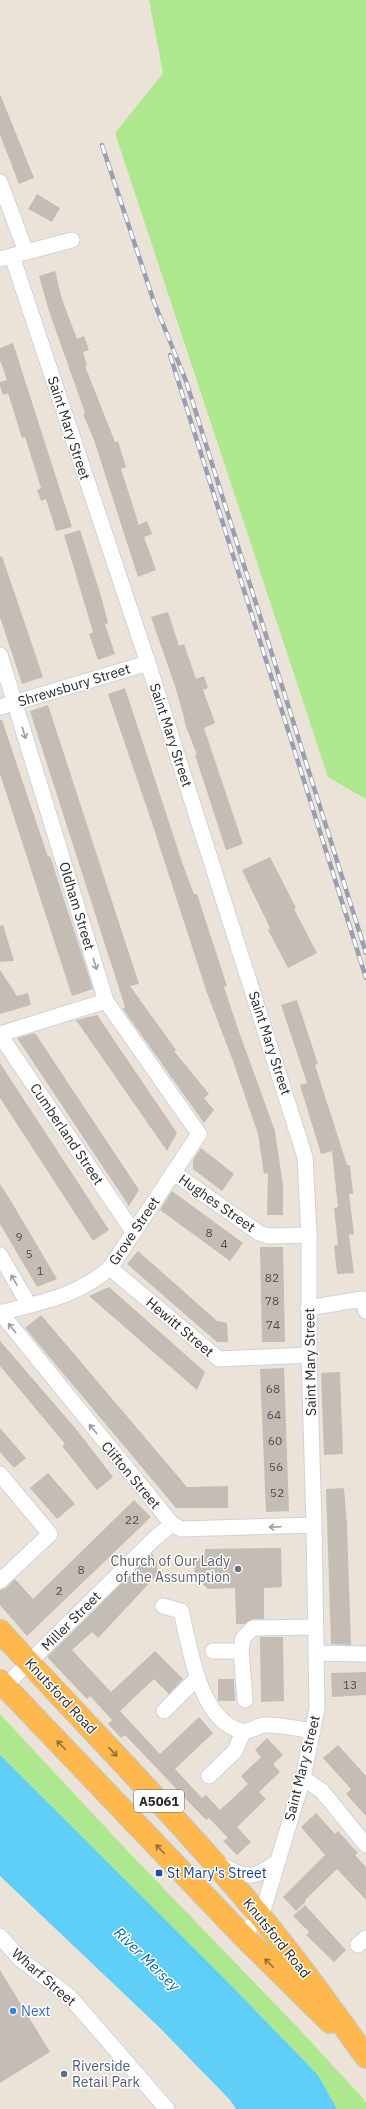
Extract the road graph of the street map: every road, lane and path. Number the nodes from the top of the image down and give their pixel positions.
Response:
1 (0, 182) edge
2 (72, 240) dead end
3 (12, 256) edge
4 (0, 655) edge
5 (148, 663) junction
6 (15, 703) junction
7 (0, 707) edge
8 (106, 1001) junction
9 (0, 1034) edge
10 (199, 1134) joint
11 (174, 1173) junction
12 (134, 1233) junction
13 (309, 1235) junction
14 (0, 1255) edge
15 (110, 1268) junction
16 (29, 1305) junction
17 (308, 1308) junction
18 (366, 1310) edge
19 (0, 1312) edge
20 (309, 1355) junction
21 (0, 1474) edge
22 (172, 1524) junction
23 (314, 1526) junction
24 (0, 1581) edge
25 (163, 1606) dead end
26 (316, 1627) junction
27 (0, 1632) edge
28 (212, 1651) dead end
29 (241, 1651) junction
30 (316, 1653) junction
31 (366, 1654) edge
32 (29, 1663) junction
33 (198, 1677) junction
34 (2, 1684) edge
35 (245, 1700) dead end
36 (164, 1712) dead end
37 (313, 1731) junction
38 (243, 1732) junction
39 (210, 1776) dead end
40 (303, 1778) junction
41 (366, 1845) edge
42 (209, 1858) junction
43 (278, 1862) junction
44 (261, 1917) junction
45 (242, 1935) junction
46 (0, 1936) edge
47 (366, 2057) edge
48 (167, 2109) edge

1 - 3 street, Saint Mary Street
2 - 3 street
3 - 5 street, Saint Mary Street
4 - 6 street, Oldham Street
5 - 6 street, Shrewsbury Street
5 - 13 street, Saint Mary Street
6 - 7 street, Shrewsbury Street
6 -> 8 street, Oldham Street
8 - 9 street
8 - 10 street, Oldham Street
9 - 12 street, Cumberland Street
10 - 11 street, Grove Street
11 - 12 street, Grove Street
11 - 13 street, Hughes Street
12 - 15 street, Grove Street
13 - 17 street, Saint Mary Street
16 -> 14 street
15 - 16 street, Grove Street
15 - 20 street, Hewitt Street
16 - 19 street, Grove Street
17 - 18 street
17 - 20 street, Saint Mary Street
22 -> 19 street, Clifton Street
20 - 23 street, Saint Mary Street
21 - 24 street
23 -> 22 street
22 - 32 street, Miller Street
23 - 26 street, Saint Mary Street
25 - 33 street
26 - 29 street
26 - 30 street, Saint Mary Street
27 - 32 highway, Knutsford Road / A5061
28 - 29 street
29 - 35 street
30 - 31 street
30 - 37 street, Saint Mary Street
32 - 34 street, Miller Street
32 -> 42 highway, Knutsford Road / A5061
33 - 36 street
33 - 38 street
45 -> 34 highway, Knutsford Road / A5061
37 - 38 street
37 - 40 street, Saint Mary Street
38 - 39 street
40 - 41 street
40 - 43 street, Saint Mary Street
42 - 43 street
42 - 44 highway, Knutsford Road / A5061
43 - 44 street, Saint Mary Street
44 - 45 street, Saint Mary Street
44 - 47 highway, Knutsford Road / A5061
47 -> 45 highway, Knutsford Road / A5061
46 - 48 street, Wharf Street

